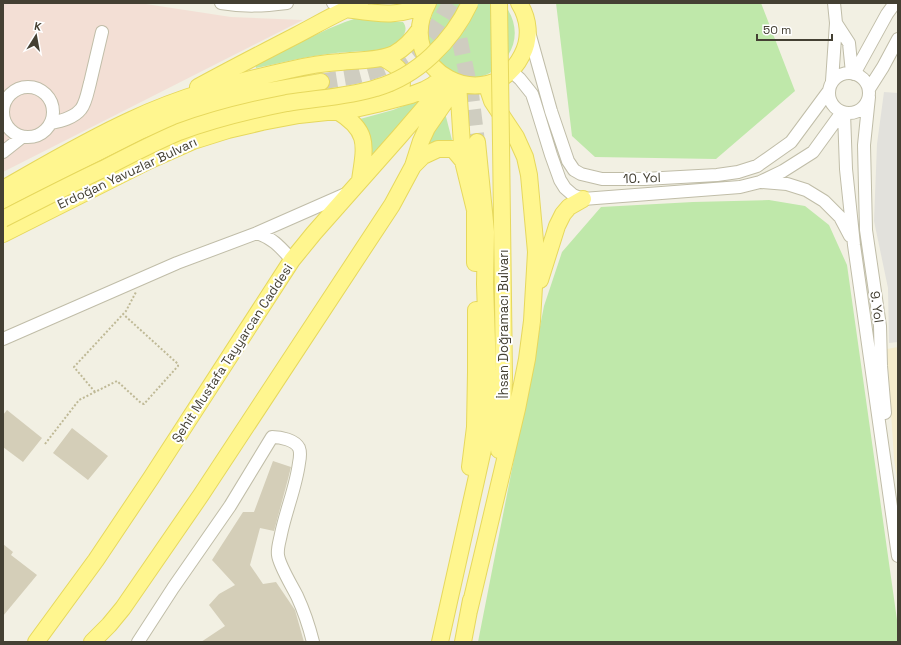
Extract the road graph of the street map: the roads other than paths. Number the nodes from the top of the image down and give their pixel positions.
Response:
1 (220, 3) edge
2 (287, 3) edge
3 (360, 3) edge
4 (427, 3) edge
5 (470, 3) edge
6 (499, 3) edge
7 (519, 3) edge
8 (834, 3) edge
9 (895, 3) edge
10 (339, 6) edge
11 (836, 23) junction
12 (528, 27) junction
13 (420, 29) junction
14 (102, 32) dead end
15 (898, 39) edge
16 (383, 58) junction
17 (511, 71) junction
18 (853, 73) junction
19 (451, 80) junction
20 (321, 82) tunnel mouth
21 (488, 84) junction
22 (830, 87) junction
23 (869, 93) junction
24 (398, 99) junction
25 (172, 102) junction
26 (337, 111) junction
27 (843, 112) junction
28 (51, 123) junction
29 (22, 137) junction
30 (477, 142) tunnel mouth
31 (3, 152) edge
32 (463, 160) junction
33 (413, 166) junction
34 (602, 179) junction
35 (644, 179) junction
36 (360, 180) junction
37 (760, 182) junction
38 (3, 189) edge
39 (350, 192) junction
40 (647, 194) junction
41 (606, 198) junction
42 (583, 199) junction
43 (3, 200) edge
44 (3, 219) edge
45 (256, 233) junction
46 (3, 234) edge
47 (854, 245) junction
48 (292, 260) junction
49 (534, 302) junction
50 (3, 339) edge
51 (898, 517) edge
52 (898, 556) edge
53 (453, 589) junction
54 (469, 611) junction
55 (36, 642) edge
56 (92, 642) edge
57 (138, 642) edge
58 (313, 642) edge
59 (440, 642) edge
60 (463, 642) edge

1 - 2 street
3 - 10 main road
4 - 10 main road
4 - 13 main road
5 - 44 main road, bridge
6 - 54 main road, İhsan Doğramacı Bulvarı, bridge
7 - 12 main road
8 - 11 street
9 - 18 street
10 - 25 main road
11 - 18 street
11 - 22 street
12 - 17 main road
12 - 34 street, 10. Yol
13 - 16 main road
13 - 19 main road
14 - 28 street
15 - 23 street
16 - 24 main road
16 - 25 main road
17 - 21 main road
17 - 42 street
18 - 22 street, 10. Yol
18 - 23 street
19 - 21 main road
19 - 24 main road, Erdoğan Yavuzlar Bulvarı
19 - 32 main road
19 - 33 main road
19 - 36 main road, Şehit Mustafa Tayyarcan Caddesi
20 - 43 main road
21 - 49 main road
22 - 27 street
22 - 35 street, 10. Yol
23 - 27 street
23 - 51 street, 9. Yol
24 - 26 main road, Erdoğan Yavuzlar Bulvarı
25 - 38 main road
26 - 36 main road
26 - 46 main road, Erdoğan Yavuzlar Bulvarı
27 - 37 street, 10. Yol
27 - 47 street, 9. Yol
28 - 29 street
28 - 29 street
29 - 31 street
30 - 53 main road, İhsan Doğramacı Bulvarı
32 - 33 main road
32 - 53 main road
33 - 56 main road
34 - 35 street, 10. Yol
34 - 41 street
35 - 40 street
36 - 39 main road, Şehit Mustafa Tayyarcan Caddesi
37 - 40 street, 10. Yol
37 - 47 street, 9. Yol
39 - 45 street
39 - 48 main road, Şehit Mustafa Tayyarcan Caddesi
40 - 41 street, 10. Yol
41 - 42 street, 10. Yol
42 - 49 main road
45 - 48 street
45 - 50 street
47 - 52 street, 9. Yol
48 - 55 main road, Şehit Mustafa Tayyarcan Caddesi
49 - 54 main road
53 - 59 main road, İhsan Doğramacı Bulvarı
54 - 60 main road, İhsan Doğramacı Bulvarı
57 - 58 street

